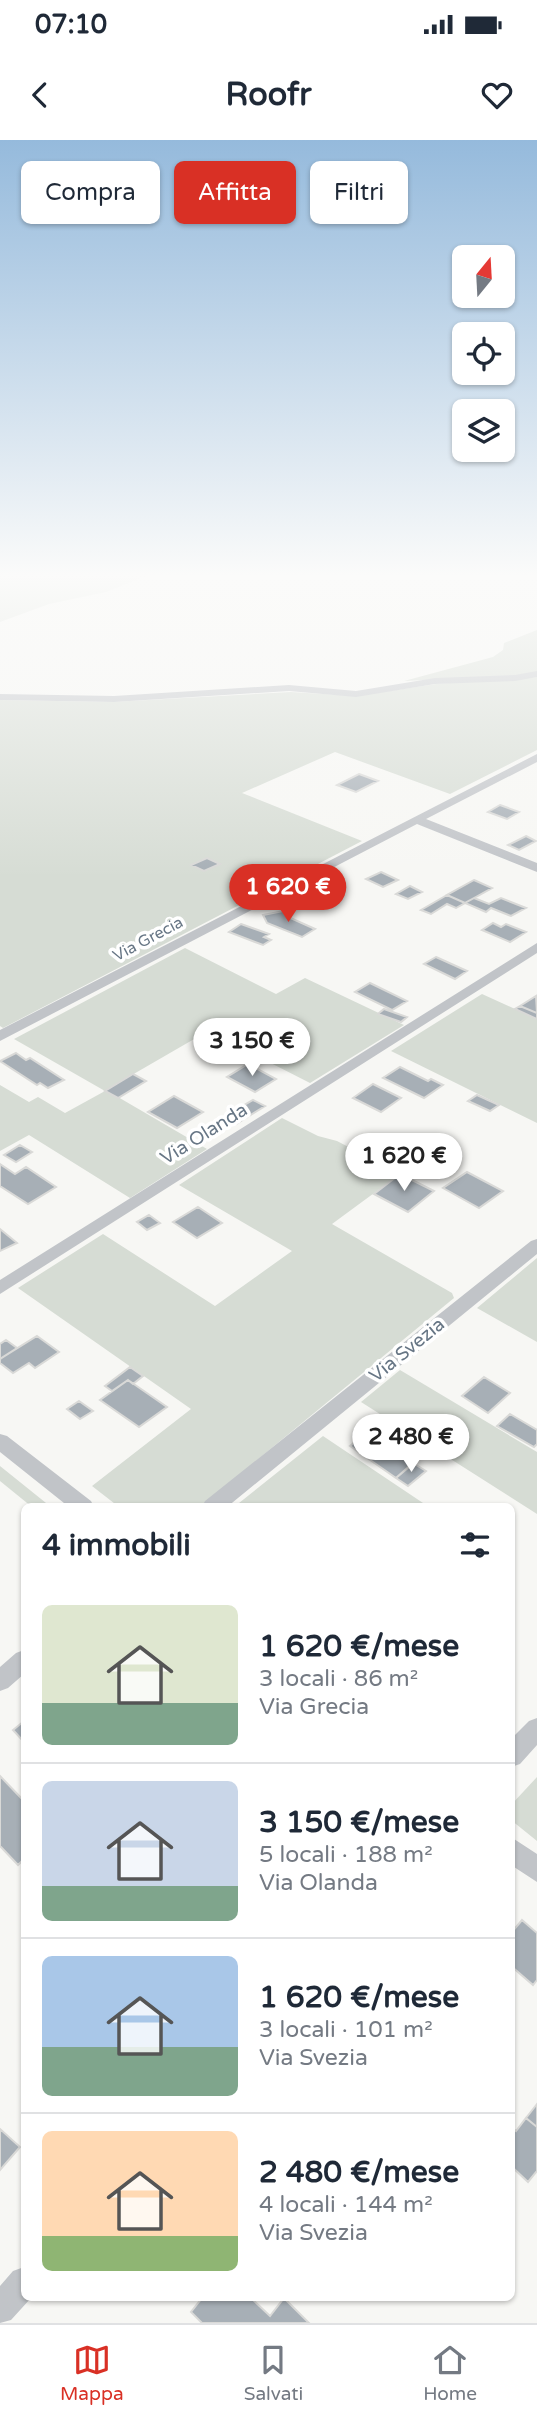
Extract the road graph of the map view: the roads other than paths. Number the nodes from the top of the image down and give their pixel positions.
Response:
1 (537, 674) edge
2 (0, 697) edge
3 (537, 757) edge
4 (415, 819) junction
5 (537, 868) edge
6 (537, 947) edge
7 (0, 1036) edge
8 (537, 1245) edge
9 (0, 1288) edge
10 (0, 1441) edge
11 (79, 1503) edge
12 (217, 1503) edge
13 (21, 1663) edge
14 (0, 1681) edge
15 (537, 1728) edge
16 (515, 1752) edge
17 (515, 1852) edge
18 (537, 1870) edge
19 (21, 2286) edge
20 (0, 2309) edge

1 - 2 street
3 - 4 street, Via Grecia
4 - 5 street
4 - 7 street, Via Grecia
6 - 9 street, Via Olanda
8 - 12 street, Via Svezia
10 - 11 street
13 - 14 street
15 - 16 street
17 - 18 street
19 - 20 street

